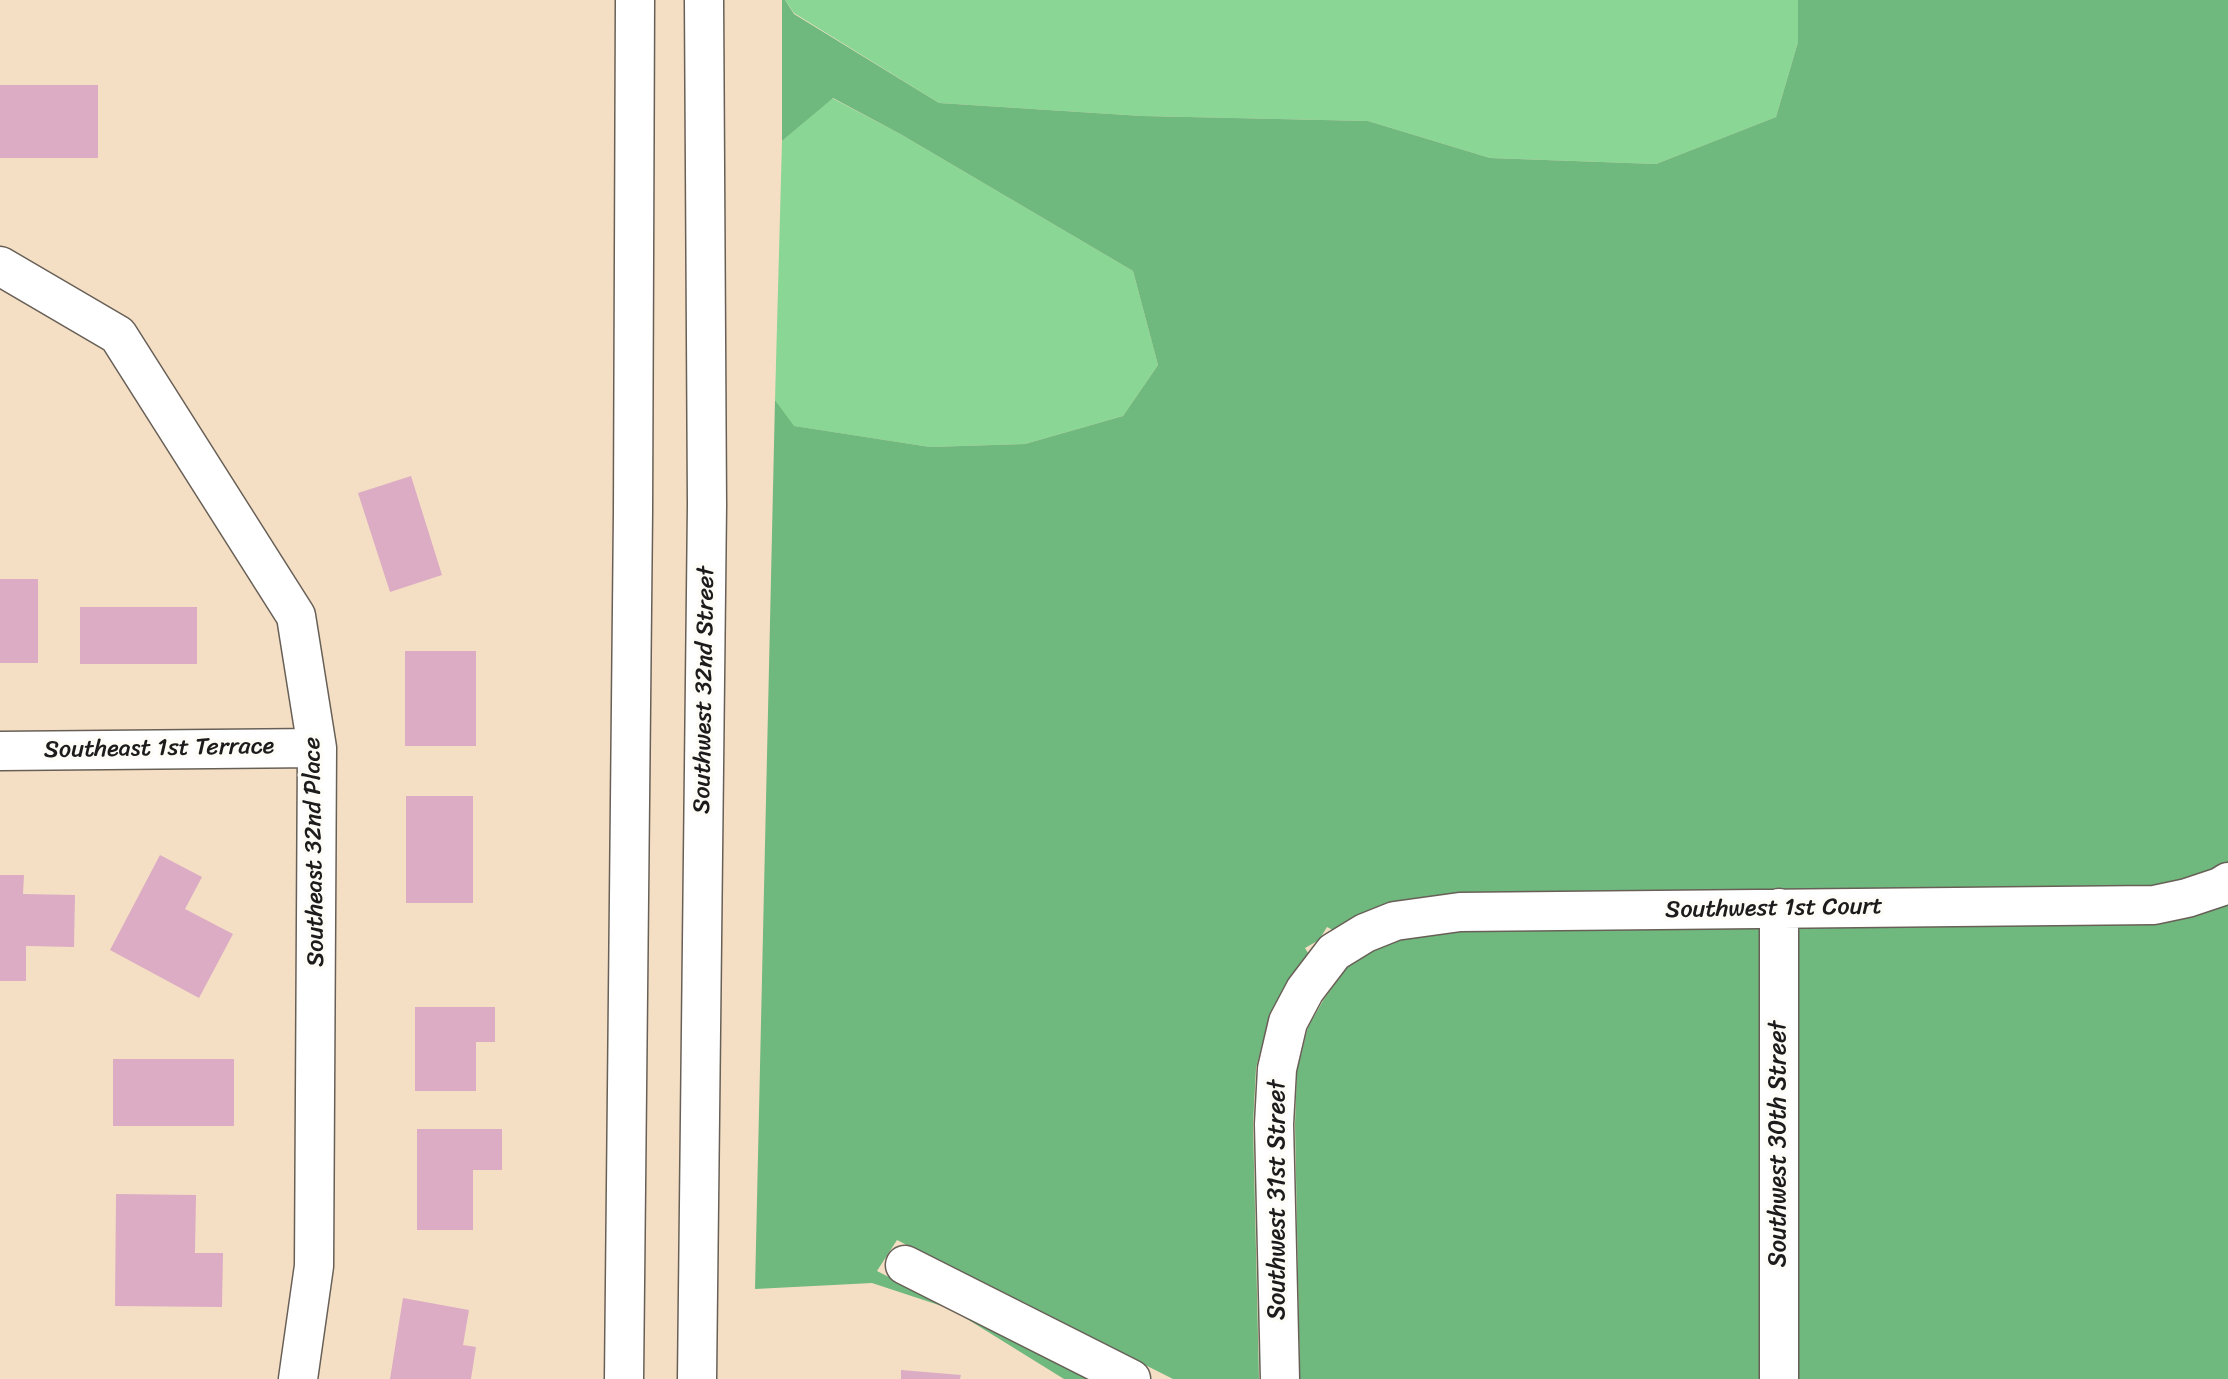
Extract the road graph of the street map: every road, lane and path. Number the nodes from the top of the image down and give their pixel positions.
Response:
1 (635, 0) edge
2 (704, 0) edge
3 (0, 266) edge
4 (317, 748) junction
5 (0, 751) edge
6 (2224, 885) edge
7 (1779, 908) junction
8 (1334, 952) joint
9 (905, 1265) dead end
10 (298, 1379) edge
11 (624, 1379) edge
12 (697, 1379) edge
13 (1131, 1379) edge
14 (1280, 1379) edge
15 (1779, 1379) edge

1 - 11 street
2 - 12 street, Southwest 32nd Street
3 - 4 street, Southeast 32nd Place
4 - 5 street, Southeast 1st Terrace
4 - 10 street, Southeast 32nd Place
6 - 7 street, Southwest 1st Court
7 - 8 street, Southwest 1st Court
7 - 15 street, Southwest 30th Street
8 - 14 street, Southwest 31st Street
9 - 13 street

